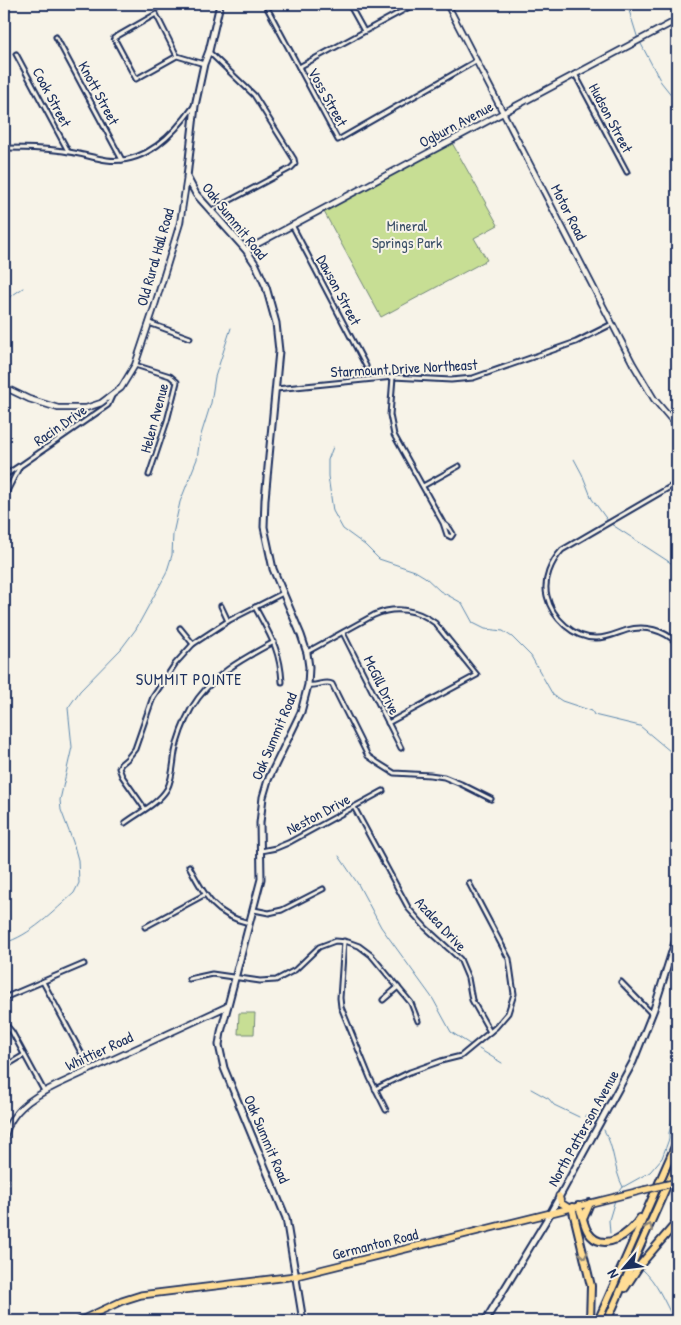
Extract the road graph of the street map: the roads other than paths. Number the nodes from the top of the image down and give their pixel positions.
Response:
1 (220, 4) edge
2 (265, 4) edge
3 (349, 4) edge
4 (415, 4) edge
5 (447, 4) edge
6 (677, 20) edge
7 (364, 31) junction
8 (56, 37) dead end
9 (208, 52) junction
10 (16, 54) dead end
11 (177, 56) junction
12 (476, 61) junction
13 (204, 64) junction
14 (299, 67) junction
15 (575, 74) junction
16 (195, 106) junction
17 (504, 112) junction
18 (4, 148) edge
19 (68, 151) junction
20 (122, 160) junction
21 (627, 172) dead end
22 (187, 177) junction
23 (212, 210) junction
24 (292, 225) junction
25 (246, 250) junction
26 (148, 322) junction
27 (613, 324) junction
28 (190, 338) dead end
29 (135, 366) junction
30 (366, 366) dead end
31 (393, 377) junction
32 (4, 386) edge
33 (276, 388) junction
34 (112, 396) junction
35 (677, 426) edge
36 (20, 466) junction
37 (459, 466) dead end
38 (149, 475) dead end
39 (4, 476) edge
40 (677, 483) edge
41 (423, 486) junction
42 (4, 497) edge
43 (443, 523) dead end
44 (283, 593) junction
45 (221, 606) dead end
46 (255, 607) junction
47 (228, 621) junction
48 (180, 628) dead end
49 (343, 633) junction
50 (274, 642) junction
51 (677, 643) edge
52 (193, 644) junction
53 (307, 653) junction
54 (282, 682) dead end
55 (308, 685) junction
56 (388, 724) junction
57 (400, 748) dead end
58 (383, 791) dead end
59 (492, 798) dead end
60 (354, 807) junction
61 (144, 809) junction
62 (124, 823) dead end
63 (261, 851) junction
64 (189, 866) dead end
65 (469, 883) dead end
66 (324, 888) dead end
67 (204, 895) junction
68 (254, 910) junction
69 (250, 924) junction
70 (145, 927) dead end
71 (677, 936) edge
72 (344, 941) junction
73 (84, 964) dead end
74 (236, 977) junction
75 (190, 979) dead end
76 (43, 982) junction
77 (621, 982) dead end
78 (398, 987) junction
79 (4, 998) edge
80 (383, 1000) dead end
81 (228, 1006) junction
82 (652, 1014) junction
83 (418, 1021) dead end
84 (4, 1026) edge
85 (490, 1032) junction
86 (24, 1055) junction
87 (4, 1067) edge
88 (90, 1070) junction
89 (375, 1090) junction
90 (44, 1091) junction
91 (386, 1110) dead end
92 (677, 1142) edge
93 (4, 1144) edge
94 (4, 1155) edge
95 (677, 1162) edge
96 (677, 1182) edge
97 (559, 1196) junction
98 (4, 1199) edge
99 (650, 1202) junction
100 (590, 1203) junction
101 (574, 1207) junction
102 (550, 1214) junction
103 (584, 1218) junction
104 (677, 1222) edge
105 (296, 1276) junction
106 (607, 1320) edge
107 (79, 1321) edge
108 (303, 1321) edge
109 (485, 1321) edge
110 (590, 1321) edge
111 (598, 1321) edge

1 - 9 main road, Old Rural Hall Road
2 - 14 street, Voss Street
3 - 7 street
4 - 7 street
5 - 12 street, Motor Road
6 - 15 street, Ogburn Avenue
7 - 14 street
8 - 20 street, Knott Street
9 - 13 main road, Old Rural Hall Road
9 - 23 street
10 - 19 street, Cook Street
11 - 11 street
11 - 13 street
12 - 14 street, Voss Street
12 - 17 street, Motor Road
13 - 16 main road, Old Rural Hall Road
15 - 17 street, Ogburn Avenue
15 - 21 street, Hudson Street
16 - 20 street
16 - 22 main road, Old Rural Hall Road
17 - 24 street, Ogburn Avenue
17 - 27 street, Motor Road
18 - 19 street
19 - 20 street
22 - 23 main road, Oak Summit Road
22 - 26 street, Old Rural Hall Road
23 - 25 main road, Oak Summit Road
24 - 25 street, Ogburn Avenue
24 - 30 street, Dawson Street
25 - 33 main road, Oak Summit Road
26 - 28 street
26 - 29 street, Old Rural Hall Road
27 - 31 street, Starmount Drive Northeast
27 - 35 street, Motor Road
29 - 34 street, Old Rural Hall Road
29 - 38 street, Helen Avenue
31 - 33 street, Starmount Drive Northeast
31 - 41 street
32 - 34 street, Old Rural Hall Road
33 - 44 main road, Oak Summit Road
34 - 36 street, Racin Drive
36 - 39 street
36 - 42 street, Racin Drive
37 - 41 street
40 - 51 street
41 - 43 street
44 - 46 street
44 - 53 main road, Oak Summit Road
45 - 47 street
46 - 47 street
46 - 50 street
47 - 52 street
48 - 52 street
49 - 53 street
49 - 56 street, McGill Drive
49 - 56 street
50 - 54 street
50 - 61 street
52 - 61 street
53 - 55 main road, Oak Summit Road
55 - 59 street
55 - 63 main road, Oak Summit Road
56 - 57 street, McGill Drive
58 - 60 street, Neston Drive
60 - 63 street, Neston Drive
60 - 85 street, Azalea Drive
61 - 62 street
63 - 68 main road, Oak Summit Road
64 - 67 street
65 - 85 street
66 - 68 street
67 - 69 street
67 - 70 street
68 - 69 main road, Oak Summit Road
69 - 74 main road, Oak Summit Road
71 - 82 main road, North Patterson Avenue
72 - 74 street
72 - 78 street
72 - 89 street
73 - 76 street
74 - 75 street
74 - 81 main road, Oak Summit Road
76 - 79 street
76 - 88 street
77 - 82 street
78 - 80 street
78 - 83 street
81 - 88 street, Whittier Road
81 - 105 main road, Oak Summit Road
82 - 97 main road, North Patterson Avenue
84 - 86 street
85 - 89 street
86 - 87 street
86 - 90 street
88 - 90 street, Whittier Road
89 - 91 street
90 - 93 street, Whittier Road
92 - 99 highway
93 - 94 street, Whittier Road
94 - 98 street, Whittier Road
106 -> 95 highway
96 - 100 main road, Germanton Road, bridge
97 - 101 main road
97 - 102 main road, North Patterson Avenue
99 - 103 highway
99 - 111 highway
100 - 101 main road, Germanton Road
100 - 103 highway
101 - 102 main road, Germanton Road
101 - 103 highway
101 -> 110 highway
102 - 105 main road, Germanton Road
102 - 109 main road, North Patterson Avenue
104 - 106 highway
105 - 107 main road, Germanton Road
105 - 108 main road, Oak Summit Road

